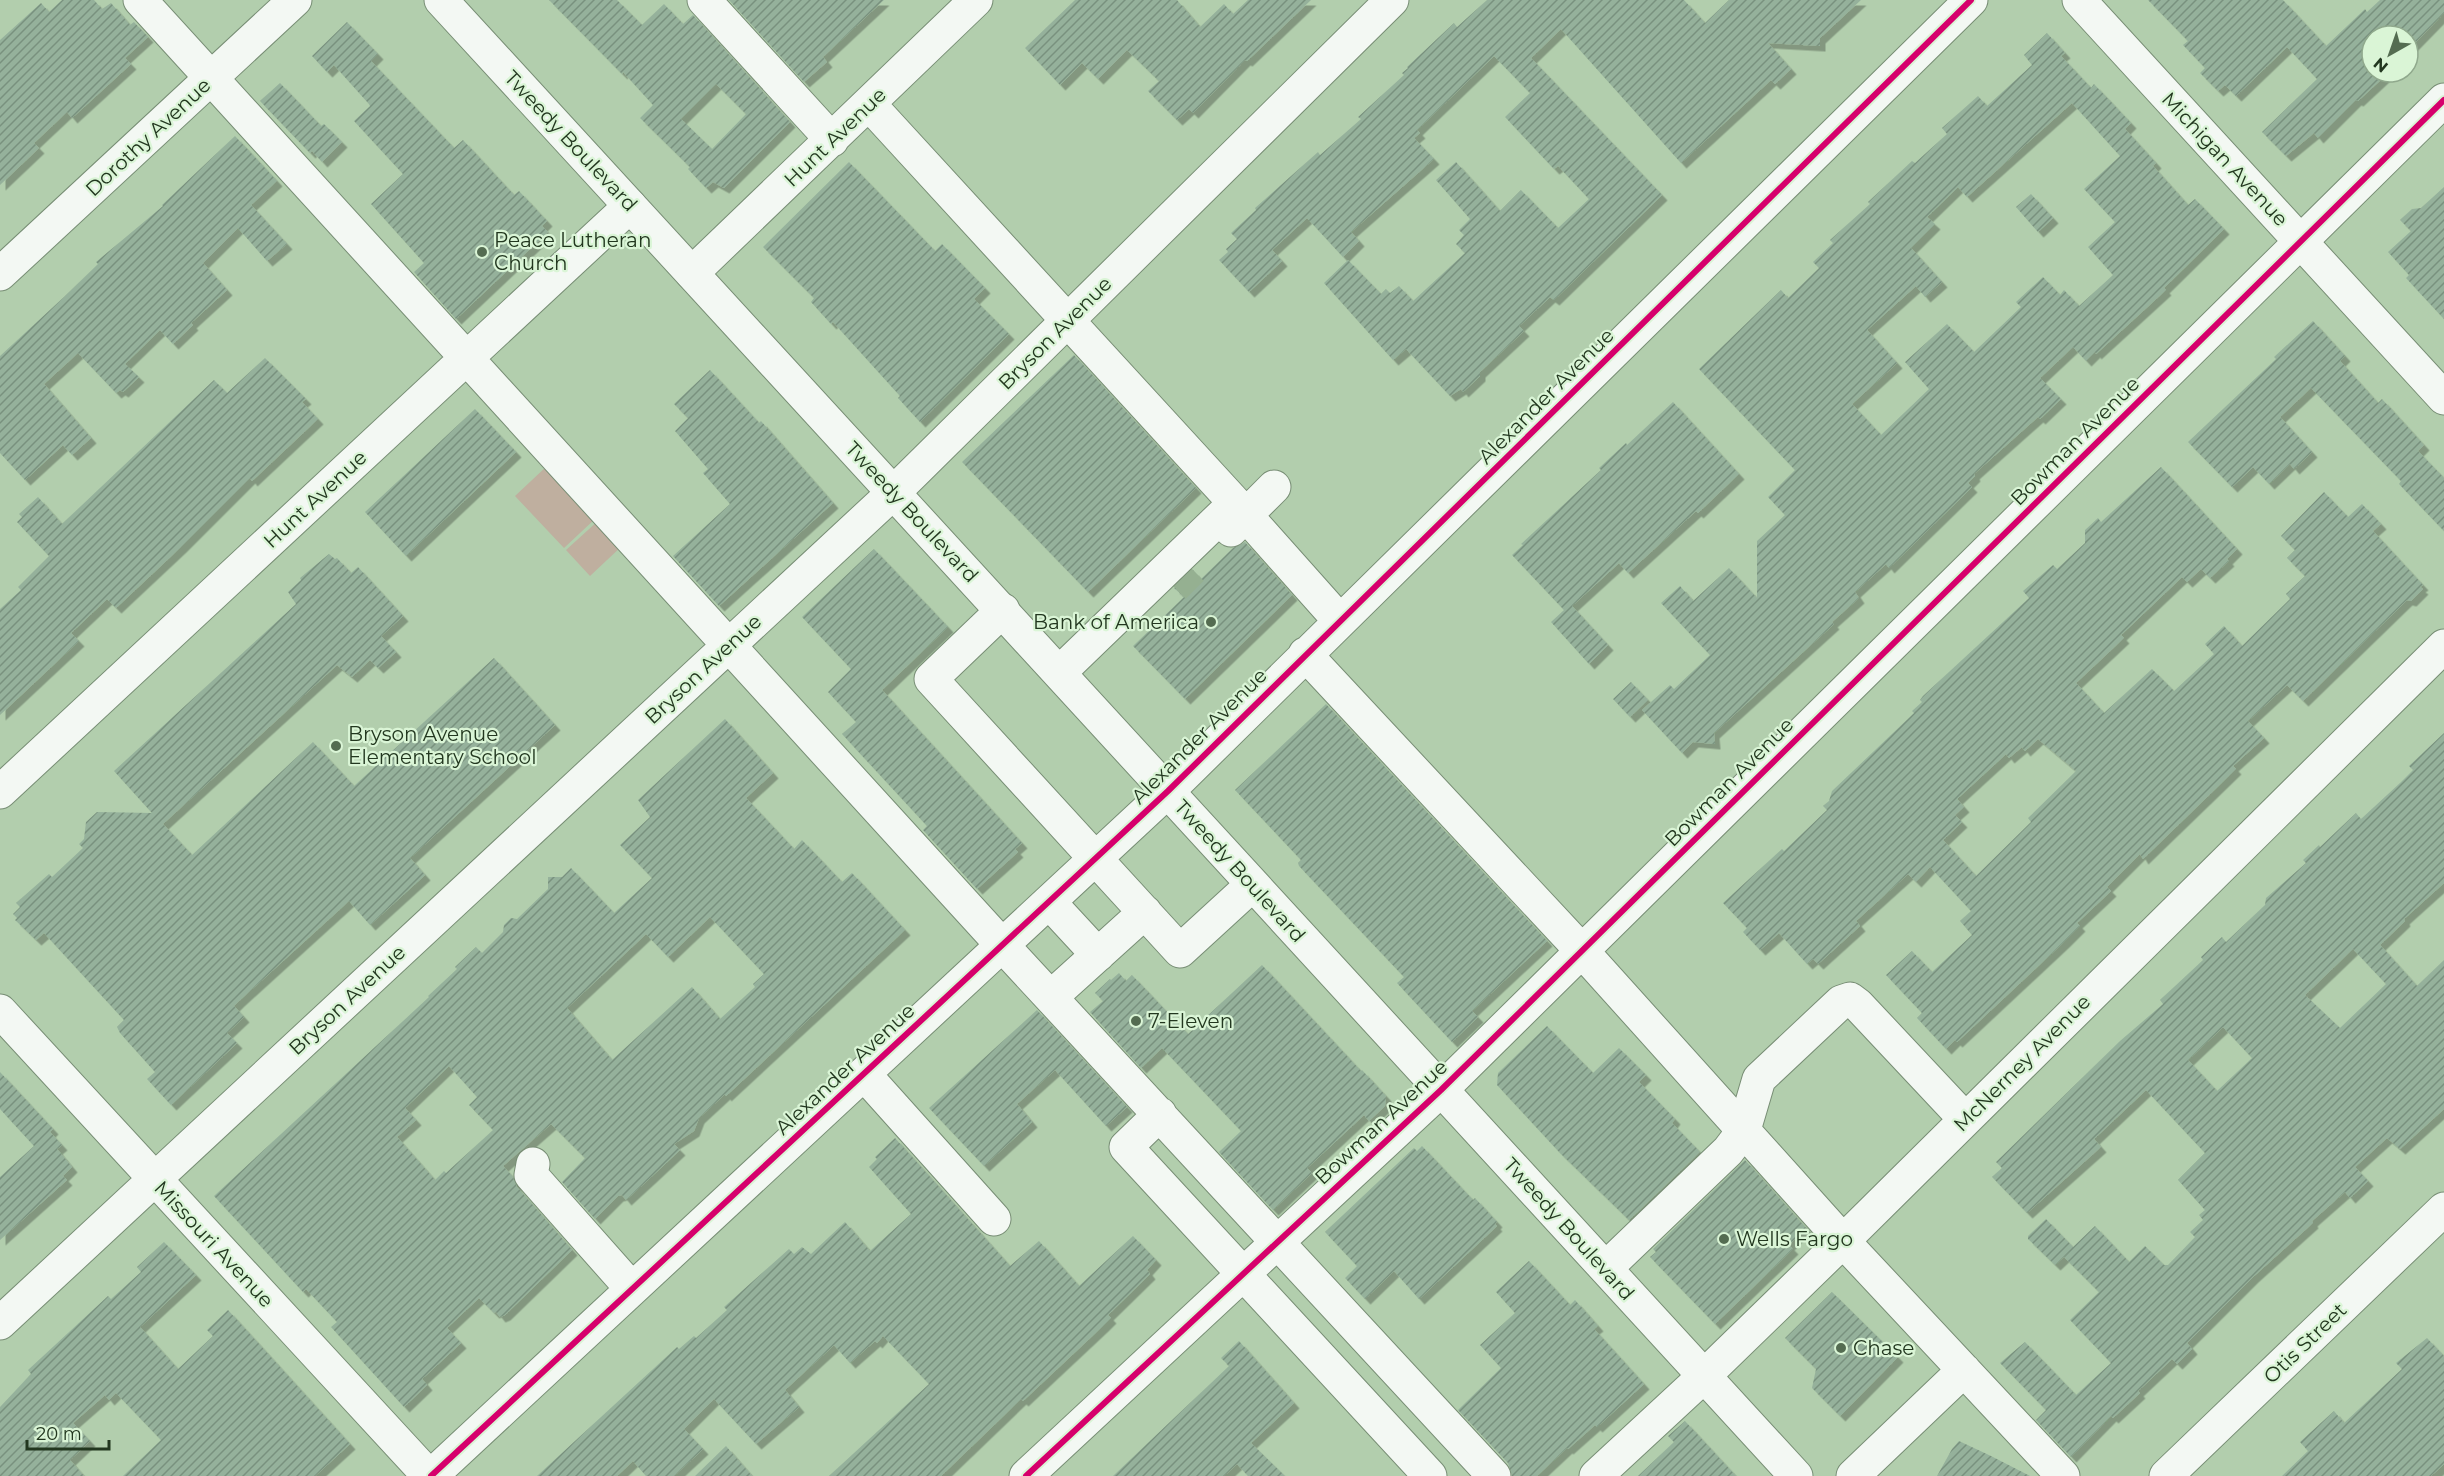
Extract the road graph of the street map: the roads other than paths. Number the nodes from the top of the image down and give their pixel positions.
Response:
1 (140, 0) edge
2 (295, 0) edge
3 (441, 0) edge
4 (704, 0) edge
5 (976, 0) edge
6 (1392, 0) edge
7 (1971, 0) edge
8 (2079, 0) edge
9 (212, 78) junction
10 (2444, 100) edge
11 (869, 104) junction
12 (832, 140) junction
13 (630, 206) junction
14 (2301, 242) junction
15 (693, 273) junction
16 (0, 274) edge
17 (1068, 321) junction
18 (468, 358) junction
19 (2444, 398) edge
20 (1274, 487) dead end
21 (894, 492) junction
22 (1240, 509) junction
23 (1003, 610) junction
24 (1118, 617) junction
25 (1340, 621) junction
26 (730, 645) junction
27 (2444, 646) edge
28 (1305, 654) junction
29 (1060, 672) junction
30 (1168, 791) junction
31 (0, 792) edge
32 (1095, 859) junction
33 (1252, 885) junction
34 (1049, 902) junction
35 (1144, 912) junction
36 (1002, 945) junction
37 (1582, 951) junction
38 (1098, 955) junction
39 (1051, 997) junction
40 (0, 1011) edge
41 (864, 1074) junction
42 (1441, 1089) junction
43 (1160, 1114) junction
44 (1965, 1119) junction
45 (1744, 1130) junction
46 (533, 1164) dead end
47 (155, 1179) junction
48 (2444, 1209) edge
49 (994, 1219) dead end
50 (1843, 1241) junction
51 (1277, 1242) junction
52 (1606, 1269) junction
53 (1243, 1274) junction
54 (632, 1289) junction
55 (0, 1323) edge
56 (1964, 1370) junction
57 (1703, 1377) junction
58 (1785, 1472) edge
59 (430, 1476) edge
60 (1026, 1476) edge
61 (1430, 1476) edge
62 (1494, 1476) edge
63 (1596, 1476) edge
64 (1853, 1476) edge
65 (2063, 1476) edge
66 (2166, 1476) edge

1 - 9 street
2 - 9 street, Dorothy Avenue
3 - 13 street, Tweedy Boulevard
4 - 12 street
5 - 11 street, Hunt Avenue
6 - 17 street, Bryson Avenue
7 - 25 street, Alexander Avenue
8 - 14 street, Michigan Avenue
9 - 16 street, Dorothy Avenue
9 - 18 street
10 - 14 street, Bowman Avenue
11 - 12 street, Hunt Avenue
11 - 17 street
12 - 15 street, Hunt Avenue
13 - 15 street, Tweedy Boulevard
13 - 18 street, Hunt Avenue
14 - 19 street, Michigan Avenue
14 - 37 street, Bowman Avenue
15 - 21 street, Tweedy Boulevard
17 - 21 street, Bryson Avenue
17 - 22 street
18 - 26 street
18 - 31 street, Hunt Avenue
20 - 22 street
21 - 23 street, Tweedy Boulevard
21 - 26 street, Bryson Avenue
22 - 24 street
22 - 24 street
22 - 25 street
23 - 29 street, Tweedy Boulevard
23 - 32 street
24 - 29 street
25 - 28 street, Alexander Avenue
26 - 36 street
26 - 47 street, Bryson Avenue
27 - 44 street, McNerney Avenue
28 - 30 street, Alexander Avenue
28 - 37 street
29 - 30 street, Tweedy Boulevard
30 - 32 street, Alexander Avenue
30 - 33 street, Tweedy Boulevard
32 - 34 street, Alexander Avenue
32 - 35 street
33 - 35 street
33 - 42 street, Tweedy Boulevard
34 - 36 street, Alexander Avenue
34 - 38 street
35 - 38 street
36 - 39 street
36 - 41 street, Alexander Avenue
37 - 42 street, Bowman Avenue
37 - 45 street
38 - 39 street
39 - 43 street
40 - 47 street, Missouri Avenue
41 - 49 street
41 - 54 street, Alexander Avenue
42 - 51 street, Bowman Avenue
42 - 52 street, Tweedy Boulevard
43 - 51 street
43 - 53 street
44 - 45 street
44 - 50 street, McNerney Avenue
45 - 50 street
45 - 52 street
46 - 54 street
47 - 55 street, Bryson Avenue
47 - 59 street, Missouri Avenue
48 - 66 street, Otis Street
50 - 56 street
50 - 57 street, McNerney Avenue
51 - 53 street, Bowman Avenue
51 - 62 street
52 - 57 street, Tweedy Boulevard
53 - 60 street, Bowman Avenue
53 - 61 street
54 - 59 street, Alexander Avenue
56 - 64 street
56 - 65 street
57 - 58 street, Tweedy Boulevard
57 - 63 street, McNerney Avenue

